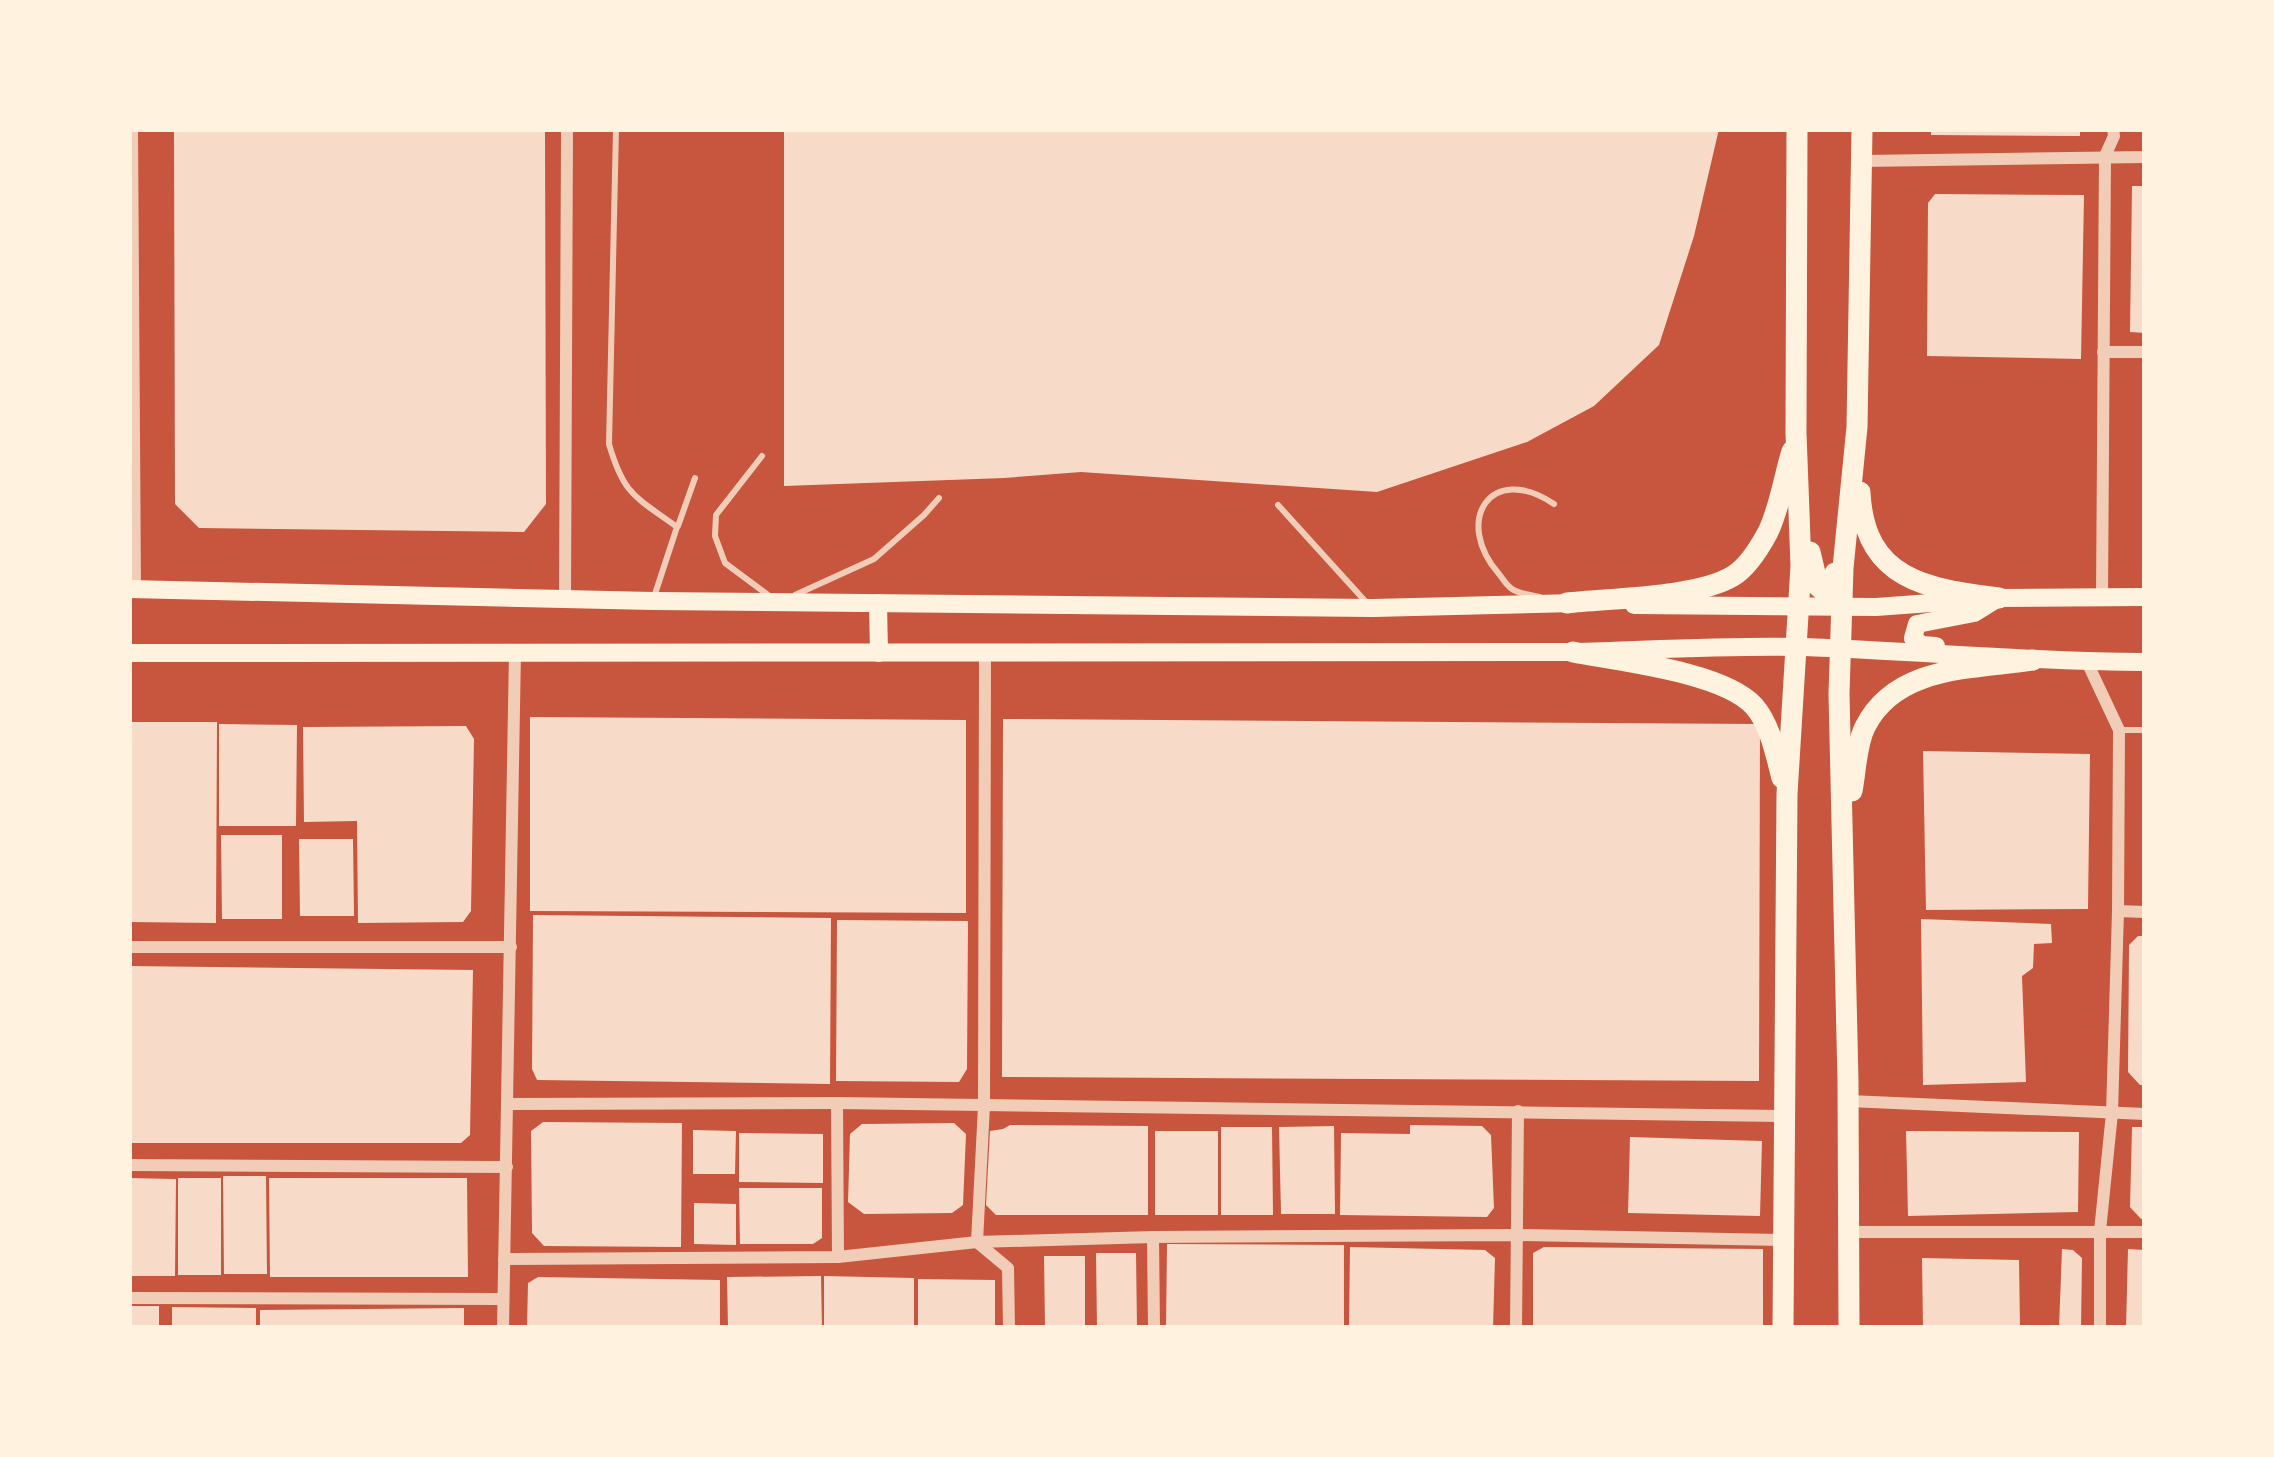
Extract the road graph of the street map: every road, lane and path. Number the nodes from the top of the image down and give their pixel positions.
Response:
1 (132, 129) edge
2 (567, 129) edge
3 (616, 129) edge
4 (1797, 129) edge
5 (1862, 129) edge
6 (2114, 129) edge
7 (2105, 156) junction
8 (2145, 157) edge
9 (1862, 161) junction
10 (2104, 352) junction
11 (2145, 352) edge
12 (1857, 427) junction
13 (1796, 433) junction
14 (762, 456) dead end
15 (695, 478) dead end
16 (939, 498) dead end
17 (1554, 504) dead end
18 (1278, 506) dead end
19 (1801, 516) junction
20 (677, 527) junction
21 (1846, 530) junction
22 (132, 589) edge
23 (2102, 596) junction
24 (2145, 597) edge
25 (565, 598) junction
26 (1999, 598) junction
27 (652, 601) junction
28 (779, 602) junction
29 (1567, 603) junction
30 (878, 604) junction
31 (1841, 605) junction
32 (1797, 607) junction
33 (1373, 608) junction
34 (1796, 647) junction
35 (1841, 649) junction
36 (515, 652) junction
37 (879, 652) junction
38 (1573, 652) junction
39 (129, 653) edge
40 (985, 653) junction
41 (1987, 655) junction
42 (2033, 660) junction
43 (2087, 662) junction
44 (2145, 662) edge
45 (2120, 730) junction
46 (2145, 730) edge
47 (1787, 794) junction
48 (1843, 839) junction
49 (2118, 911) junction
50 (2145, 912) edge
51 (129, 947) edge
52 (511, 947) junction
53 (1849, 1101) junction
54 (837, 1102) junction
55 (507, 1104) junction
56 (984, 1106) junction
57 (1518, 1111) junction
58 (2112, 1113) junction
59 (2145, 1114) edge
60 (1784, 1116) junction
61 (129, 1166) edge
62 (507, 1167) junction
63 (2100, 1231) junction
64 (1849, 1232) junction
65 (2145, 1232) edge
66 (1519, 1235) junction
67 (1154, 1238) junction
68 (1782, 1240) junction
69 (977, 1242) junction
70 (838, 1257) junction
71 (504, 1259) junction
72 (129, 1298) edge
73 (503, 1299) junction
74 (503, 1328) edge
75 (1009, 1328) edge
76 (1154, 1328) edge
77 (1516, 1328) edge
78 (1783, 1328) edge
79 (1849, 1328) edge
80 (2100, 1328) edge

1 - 22 street
2 - 25 street
3 - 20 lane
4 - 13 main road
5 - 9 main road
6 - 7 street
7 - 8 street
7 - 9 street
7 - 10 street
9 - 12 main road
10 - 11 street
10 - 23 street
12 - 21 main road
12 - 26 main road
13 - 19 main road
13 - 29 main road
14 - 28 lane
15 - 20 lane
16 - 28 lane
17 - 29 lane
18 - 33 lane
19 - 21 main road
19 - 32 main road
20 - 27 lane
21 - 31 main road
22 - 25 main road
23 - 24 main road
23 - 26 main road
25 - 27 main road
26 - 31 main road
26 - 41 main road
27 - 28 main road
28 - 30 main road
29 - 32 main road
29 - 33 main road
30 - 33 main road
30 - 37 main road
31 - 32 main road
31 - 35 main road
32 - 34 main road
34 - 35 main road
34 - 38 main road
34 - 47 main road
35 - 41 main road
35 - 48 main road
36 - 37 main road
36 - 39 main road
36 - 52 street
37 - 40 main road
38 - 40 main road
38 - 47 main road
40 - 56 street
41 - 42 main road
42 - 43 main road
42 - 48 main road
43 - 44 main road
43 - 45 street
45 - 46 lane
45 - 49 street
47 - 60 main road
48 - 53 main road
49 - 50 street
49 - 58 street
51 - 52 street
52 - 55 street
53 - 58 street
53 - 64 main road
54 - 55 street
54 - 56 street
54 - 70 street
55 - 62 street
56 - 57 street
56 - 69 street
57 - 60 street
57 - 66 street
58 - 59 street
58 - 63 street
60 - 68 main road
61 - 62 street
62 - 71 street
63 - 64 street
63 - 65 street
63 - 80 street
64 - 79 main road
66 - 67 street
66 - 68 street
66 - 77 street
67 - 69 street
67 - 76 street
68 - 78 main road
69 - 70 street
69 - 75 street
70 - 71 street
71 - 73 street
72 - 73 street
73 - 74 street

